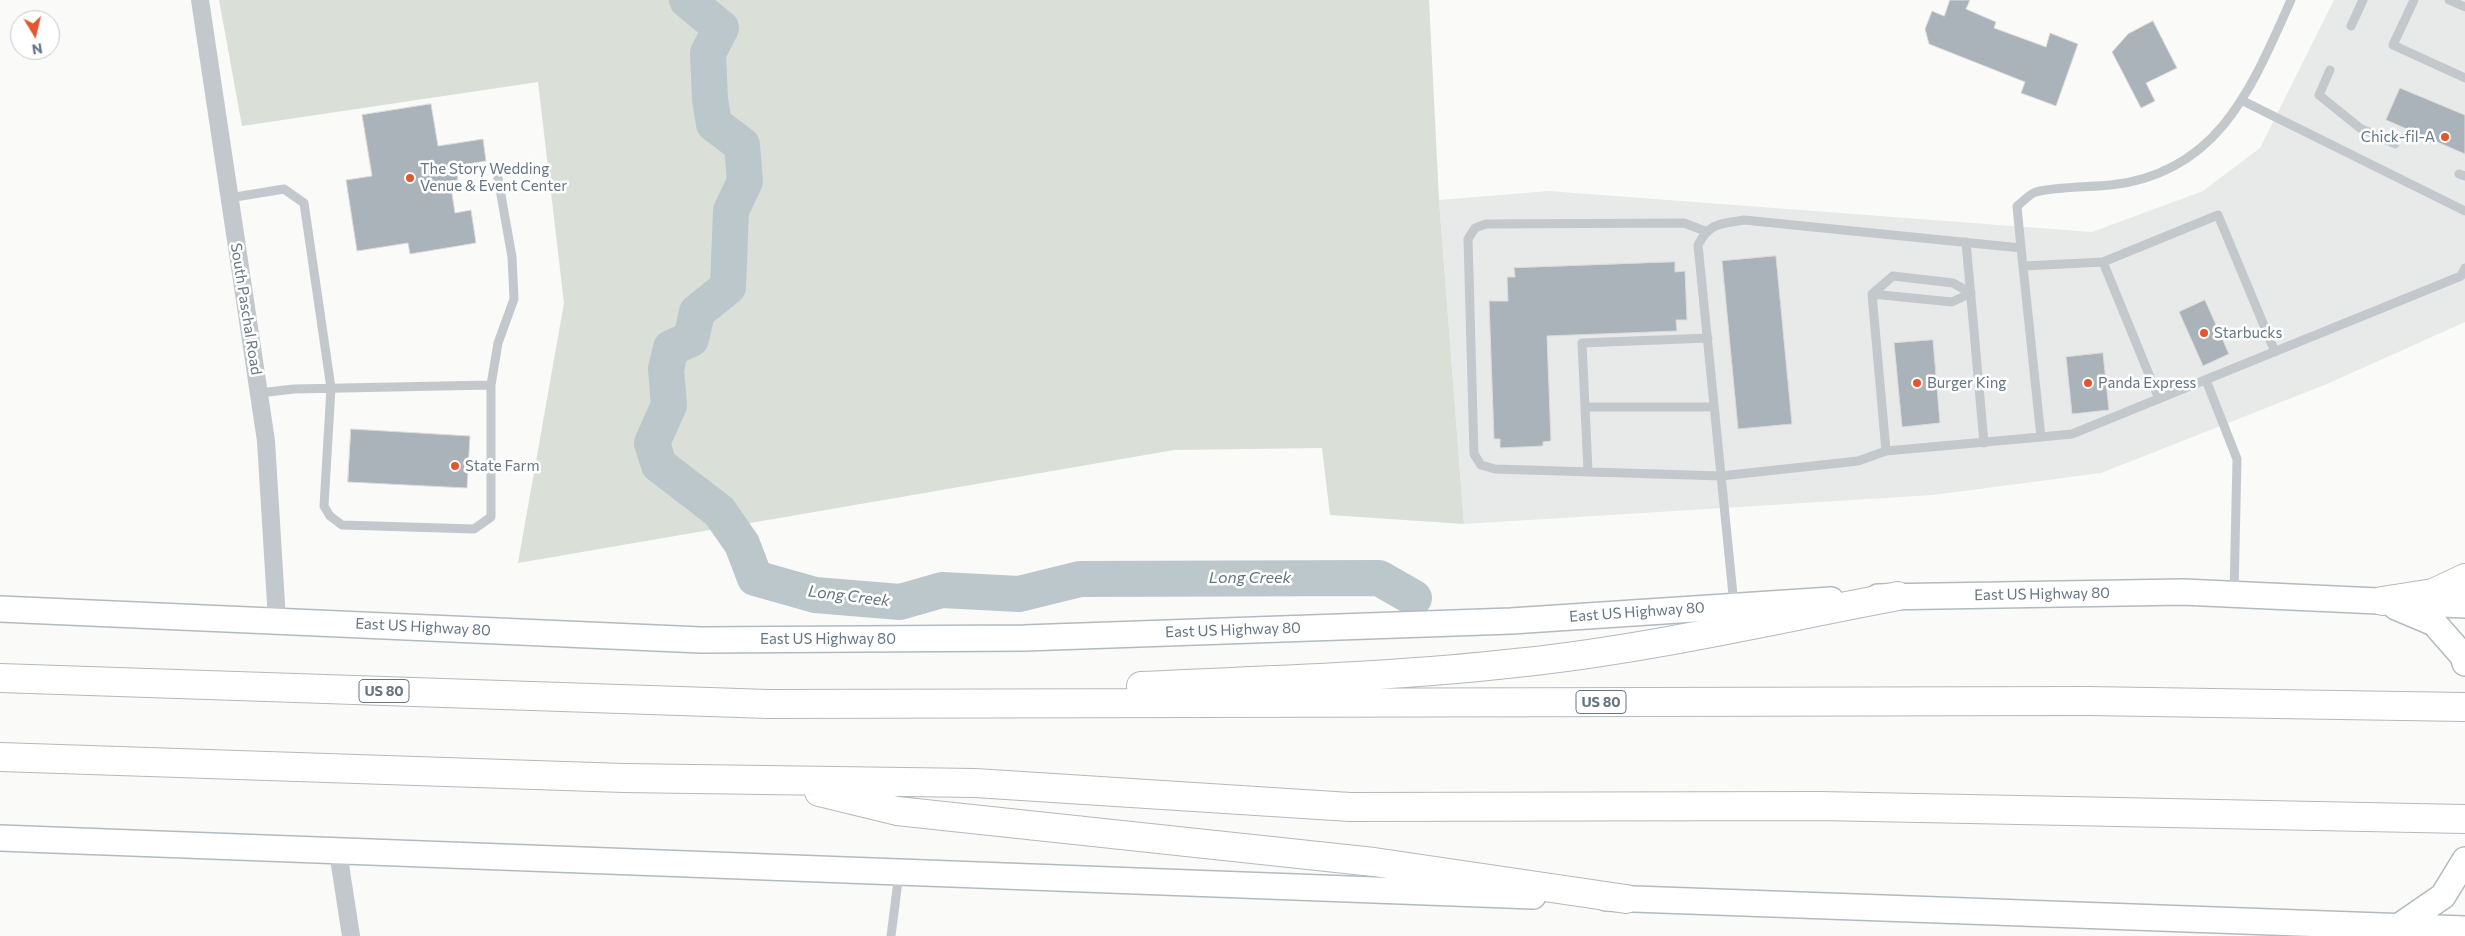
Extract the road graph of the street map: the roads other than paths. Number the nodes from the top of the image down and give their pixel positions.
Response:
1 (200, 0) edge
2 (2291, 0) edge
3 (2363, 0) edge
4 (2414, 0) edge
5 (2449, 0) edge
6 (2465, 7) edge
7 (2351, 26) dead end
8 (2330, 70) dead end
9 (2465, 78) edge
10 (2241, 100) junction
11 (2395, 144) dead end
12 (498, 178) dead end
13 (229, 198) junction
14 (2465, 211) edge
15 (1705, 231) junction
16 (1966, 242) junction
17 (2021, 248) junction
18 (2103, 262) junction
19 (2024, 266) junction
20 (2465, 268) edge
21 (1971, 293) junction
22 (1872, 294) junction
23 (1708, 338) junction
24 (2275, 352) junction
25 (2206, 380) junction
26 (491, 384) junction
27 (331, 388) junction
28 (259, 393) junction
29 (2159, 399) junction
30 (1586, 407) junction
31 (1714, 407) junction
32 (2041, 437) junction
33 (1984, 442) junction
34 (1886, 451) junction
35 (1588, 472) junction
36 (1721, 476) junction
37 (2465, 578) edge
38 (2234, 594) junction
39 (1898, 596) junction
40 (2382, 601) junction
41 (2465, 605) edge
42 (1734, 606) junction
43 (0, 610) edge
44 (277, 620) junction
45 (2465, 663) edge
46 (0, 678) edge
47 (768, 704) junction
48 (2465, 708) edge
49 (0, 757) edge
50 (766, 780) junction
51 (2465, 819) edge
52 (0, 838) edge
53 (338, 852) junction
54 (2465, 860) edge
55 (899, 872) junction
56 (1626, 899) junction
57 (2465, 929) edge
58 (2404, 932) edge
59 (350, 936) edge
60 (892, 936) edge

1 - 13 street, South Paschal Road
2 - 10 lane
3 - 7 lane
4 - 9 lane
5 - 6 lane
8 - 11 lane
10 - 14 lane
10 - 17 lane
12 - 26 lane
13 - 27 lane
13 - 28 street, South Paschal Road
15 - 16 lane
15 - 23 lane
15 - 35 lane
16 - 17 lane
16 - 21 lane
17 - 19 lane
18 - 19 lane
18 - 24 lane
18 - 29 lane
19 - 32 lane
20 - 24 lane
21 - 22 lane
21 - 22 lane
21 - 33 lane
22 - 34 lane
23 - 30 lane
23 - 31 lane
24 - 25 lane
25 - 29 lane
25 - 38 lane
26 - 27 lane
26 - 27 lane
27 - 28 lane
28 - 44 street, South Paschal Road
29 - 32 lane
30 - 31 lane
30 - 35 lane
31 - 36 lane
32 - 33 lane
33 - 34 lane
34 - 36 lane
35 - 36 lane
36 - 42 lane
37 - 40 main road
38 - 39 main road, East US Highway 80
38 - 40 main road, East US Highway 80
39 - 42 main road, East US Highway 80
39 - 47 main road
40 - 41 main road, East US Highway 80
40 - 45 main road
42 - 44 main road, East US Highway 80
43 - 44 main road, East US Highway 80
46 - 47 main road, US 80
47 - 48 main road, US 80
49 - 50 main road
50 - 51 main road
50 - 56 main road
52 - 53 main road
53 - 55 main road
53 - 59 street
54 - 58 main road
55 - 56 main road
55 - 60 lane
56 - 58 main road
57 - 58 main road

